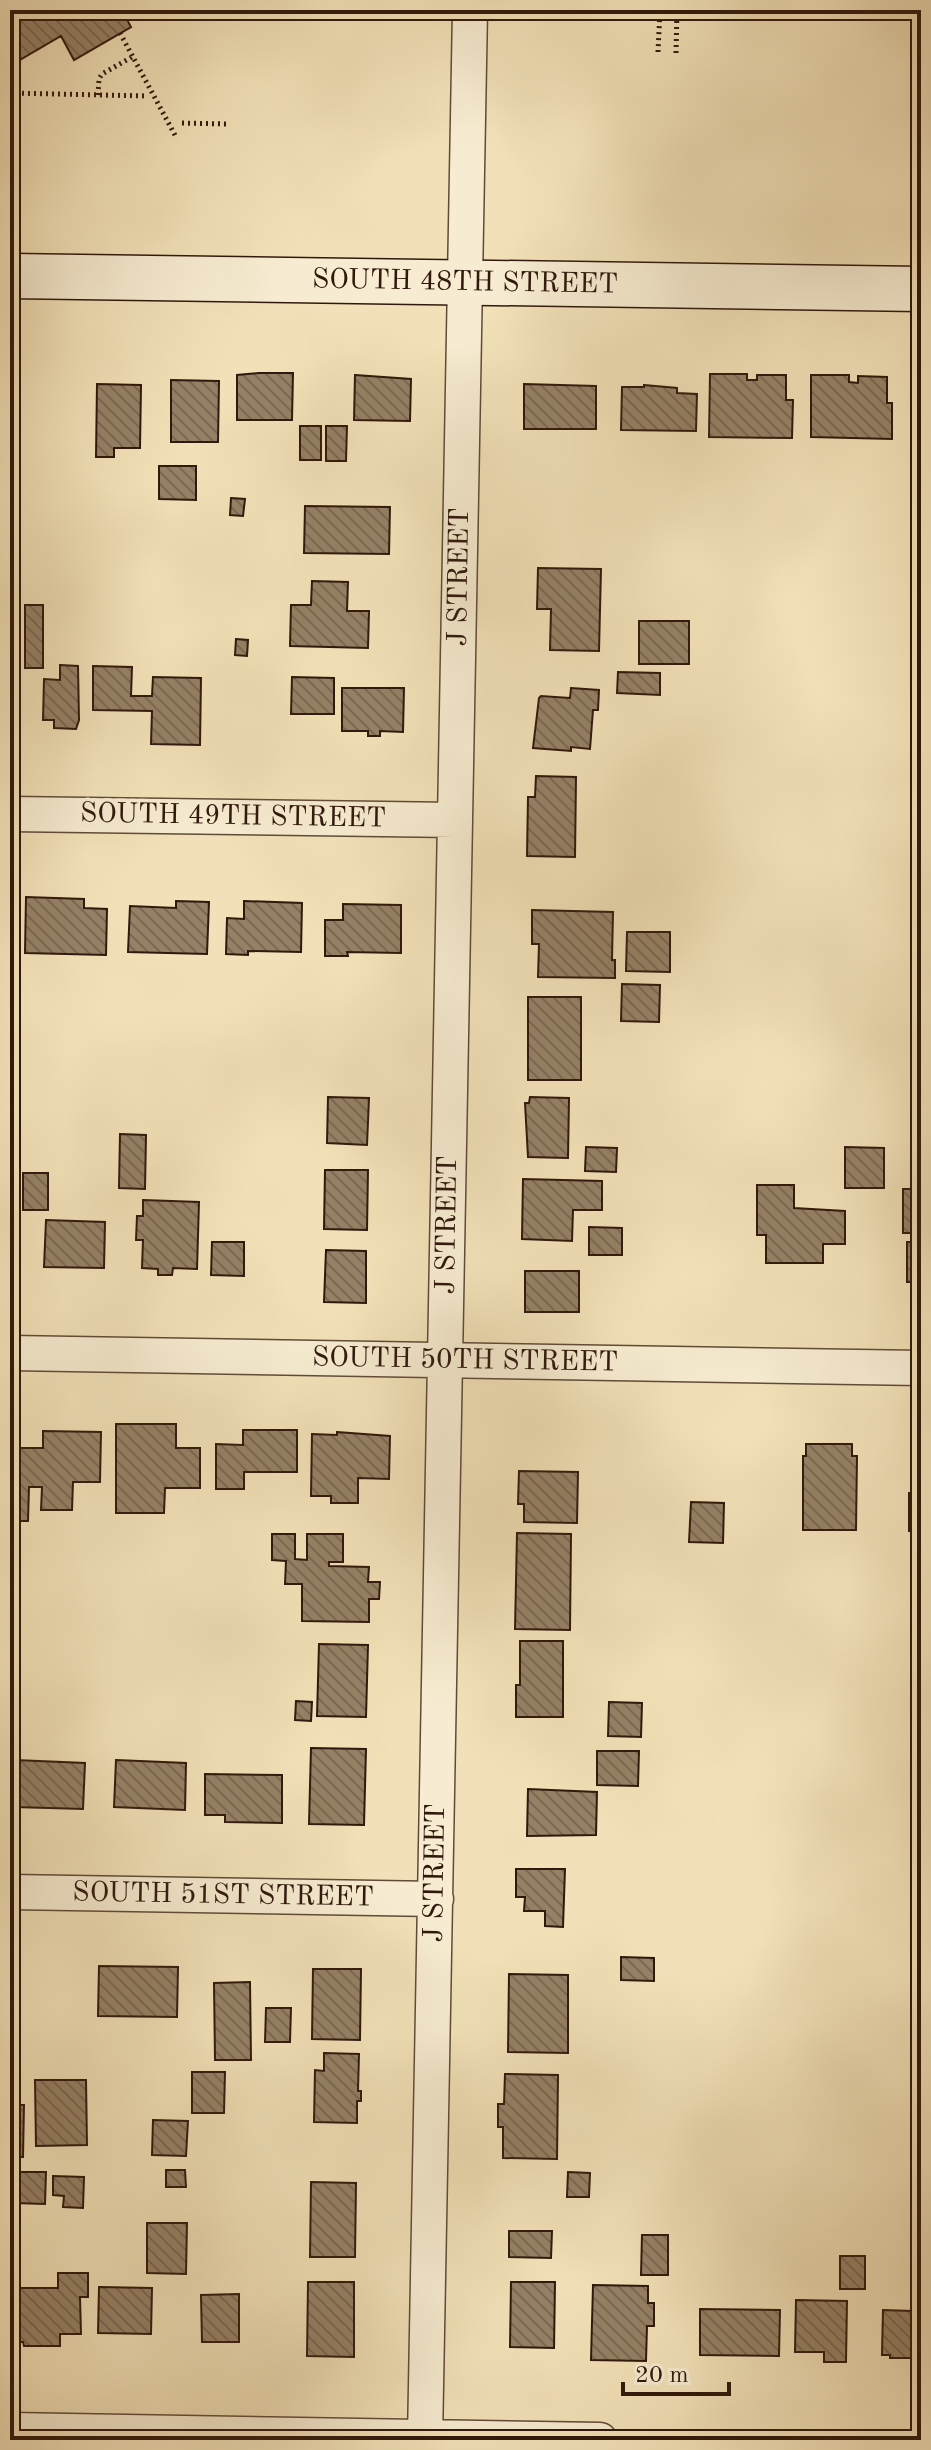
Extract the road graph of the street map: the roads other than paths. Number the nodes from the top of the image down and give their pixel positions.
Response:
1 (470, 10) edge
2 (10, 276) edge
3 (466, 283) junction
4 (921, 289) edge
5 (10, 814) edge
6 (455, 820) junction
7 (10, 1353) edge
8 (446, 1360) junction
9 (921, 1368) edge
10 (10, 1892) edge
11 (436, 1899) junction
12 (10, 2430) edge
13 (425, 2438) edge
14 (600, 2440) edge

1 - 3 street, J STREET
2 - 3 main road, SOUTH 48TH STREET
3 - 4 main road, SOUTH 48TH STREET
3 - 6 street, J STREET
5 - 6 street, SOUTH 49TH STREET
6 - 8 street, J STREET
7 - 8 street, SOUTH 50TH STREET
8 - 9 street, SOUTH 50TH STREET
8 - 11 street, J STREET
10 - 11 street, SOUTH 51ST STREET
11 - 13 street, J STREET
12 - 13 street
13 - 14 street

